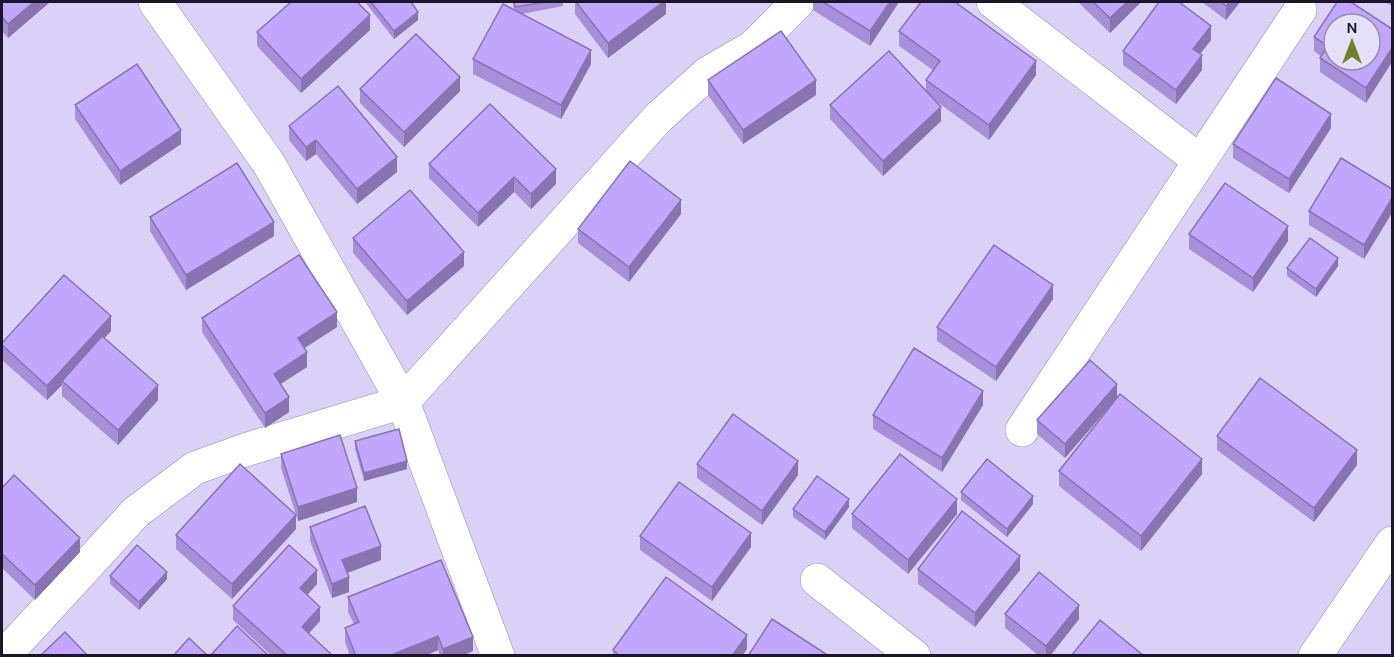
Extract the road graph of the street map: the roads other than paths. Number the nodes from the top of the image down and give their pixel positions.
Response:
1 (155, 2) edge
2 (798, 2) edge
3 (993, 2) edge
4 (1300, 9) dead end
5 (1200, 161) junction
6 (403, 402) junction
7 (1022, 430) dead end
8 (1392, 543) edge
9 (817, 579) dead end
10 (4, 656) edge
11 (498, 656) edge
12 (914, 656) edge
13 (1315, 656) edge

1 - 6 street
2 - 6 street
3 - 5 street
4 - 5 street
5 - 7 street
6 - 10 street
6 - 11 street
8 - 13 street
9 - 12 street

